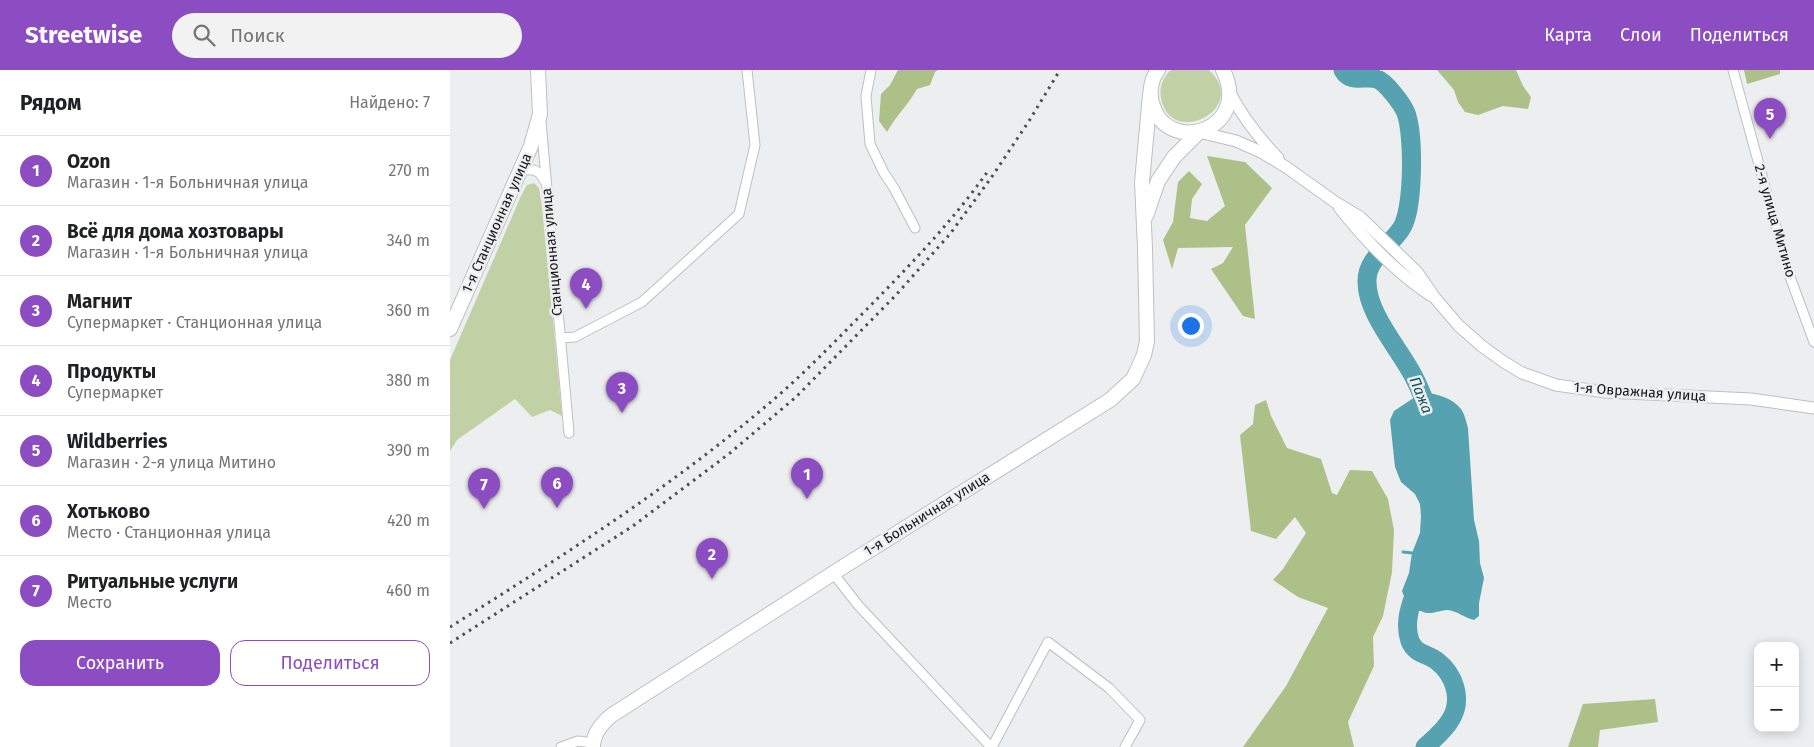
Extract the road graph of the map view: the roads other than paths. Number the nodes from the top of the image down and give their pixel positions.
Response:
1 (538, 70) edge
2 (747, 70) edge
3 (871, 70) edge
4 (1148, 70) edge
5 (1158, 70) edge
6 (1223, 70) edge
7 (1732, 70) edge
8 (1150, 91) junction
9 (1230, 93) junction
10 (540, 114) junction
11 (1199, 132) junction
12 (1286, 166) junction
13 (521, 170) junction
14 (546, 184) junction
15 (1144, 221) junction
16 (915, 228) dead end
17 (450, 329) edge
18 (560, 338) junction
19 (1814, 342) edge
20 (1814, 408) edge
21 (569, 433) dead end
22 (833, 573) junction
23 (593, 745) edge
24 (561, 747) edge
25 (992, 747) edge
26 (1125, 747) edge

1 - 10 main road, Станционная улица
2 - 18 street
3 - 16 street
4 - 8 main road
5 - 8 main road
6 - 9 main road
7 - 19 street, 2-я улица Митино
8 - 11 main road
8 - 15 main road, 1-я Больничная улица
9 - 11 main road
9 - 12 street
10 - 13 main road, 1-я Станционная улица
10 - 14 street, Станционная улица
11 - 12 street
11 - 15 main road
12 - 20 street, 1-я Овражная улица
13 - 14 street
13 - 17 main road, 1-я Станционная улица
14 - 18 street, Станционная улица
15 - 22 main road, 1-я Больничная улица
18 - 21 street, Станционная улица
22 - 23 main road, 1-я Больничная улица
22 - 25 street
23 - 24 street
25 - 26 street

